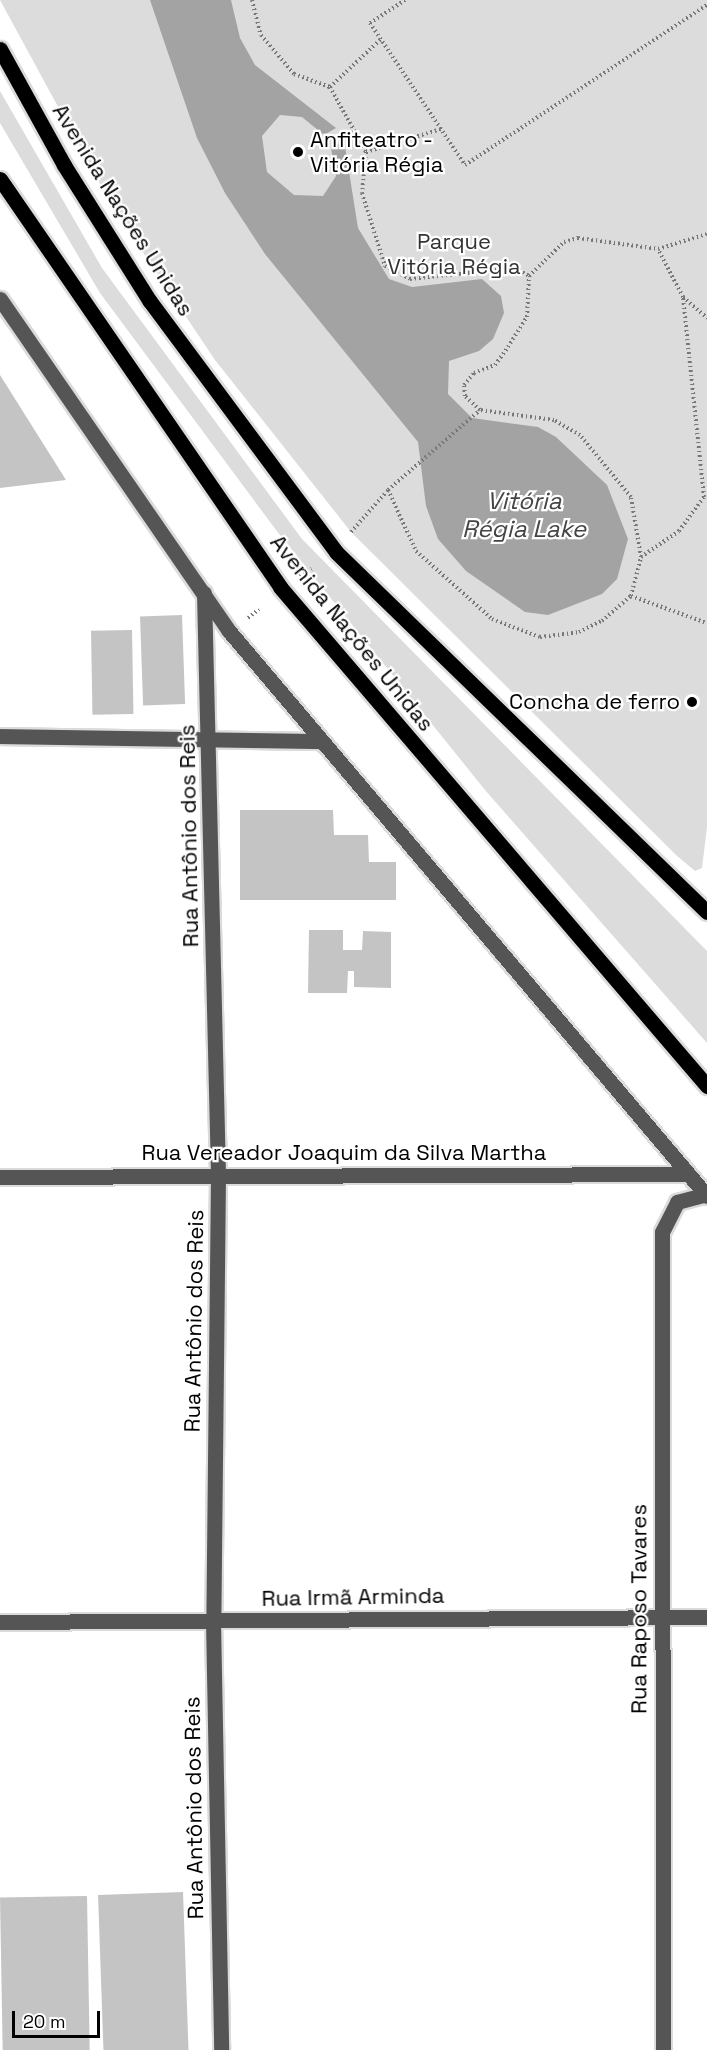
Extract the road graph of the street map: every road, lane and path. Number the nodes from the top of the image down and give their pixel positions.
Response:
1 (252, 0) edge
2 (405, 0) edge
3 (707, 5) edge
4 (381, 39) junction
5 (0, 49) edge
6 (330, 87) junction
7 (441, 129) junction
8 (366, 152) junction
9 (0, 179) edge
10 (707, 234) edge
11 (658, 249) junction
12 (529, 276) junction
13 (683, 297) junction
14 (0, 299) edge
15 (707, 318) edge
16 (480, 410) junction
17 (388, 490) junction
18 (351, 532) dead end
19 (641, 557) junction
20 (312, 569) dead end
21 (294, 577) dead end
22 (204, 593) junction
23 (631, 596) junction
24 (707, 623) edge
25 (209, 735) junction
26 (0, 736) edge
27 (321, 741) junction
28 (707, 912) edge
29 (707, 1086) edge
30 (688, 1174) junction
31 (218, 1175) junction
32 (0, 1177) edge
33 (706, 1195) edge
34 (661, 1617) junction
35 (707, 1617) edge
36 (213, 1621) junction
37 (0, 1622) edge
38 (221, 2050) edge
39 (663, 2050) edge

1 - 6 path
2 - 4 path
3 - 7 path
4 - 6 path
4 - 7 path
5 - 28 main road, Avenida Nações Unidas
6 - 8 path
7 - 8 path
8 - 12 path
9 - 29 main road, Avenida Nações Unidas
10 - 11 path
11 - 12 path
11 - 13 path
12 - 16 path
13 - 15 path
13 - 19 path
14 - 22 street
16 - 17 path
16 - 19 path
17 - 18 path
17 - 23 path
19 - 23 path
20 - 21 path
22 - 25 street, Rua Antônio dos Reis
22 - 27 street
23 - 24 path
25 - 26 street
25 - 27 street
25 - 31 street, Rua Antônio dos Reis
27 - 30 street
30 - 31 street, Rua Vereador Joaquim da Silva Martha
30 - 33 street
31 - 32 street, Rua Vereador Joaquim da Silva Martha
31 - 36 street, Rua Antônio dos Reis
33 - 34 street, Rua Raposo Tavares
34 - 35 street, Rua Irmã Arminda
34 - 36 street, Rua Irmã Arminda
34 - 39 street, Rua Raposo Tavares
36 - 37 street, Rua Irmã Arminda
36 - 38 street, Rua Antônio dos Reis

